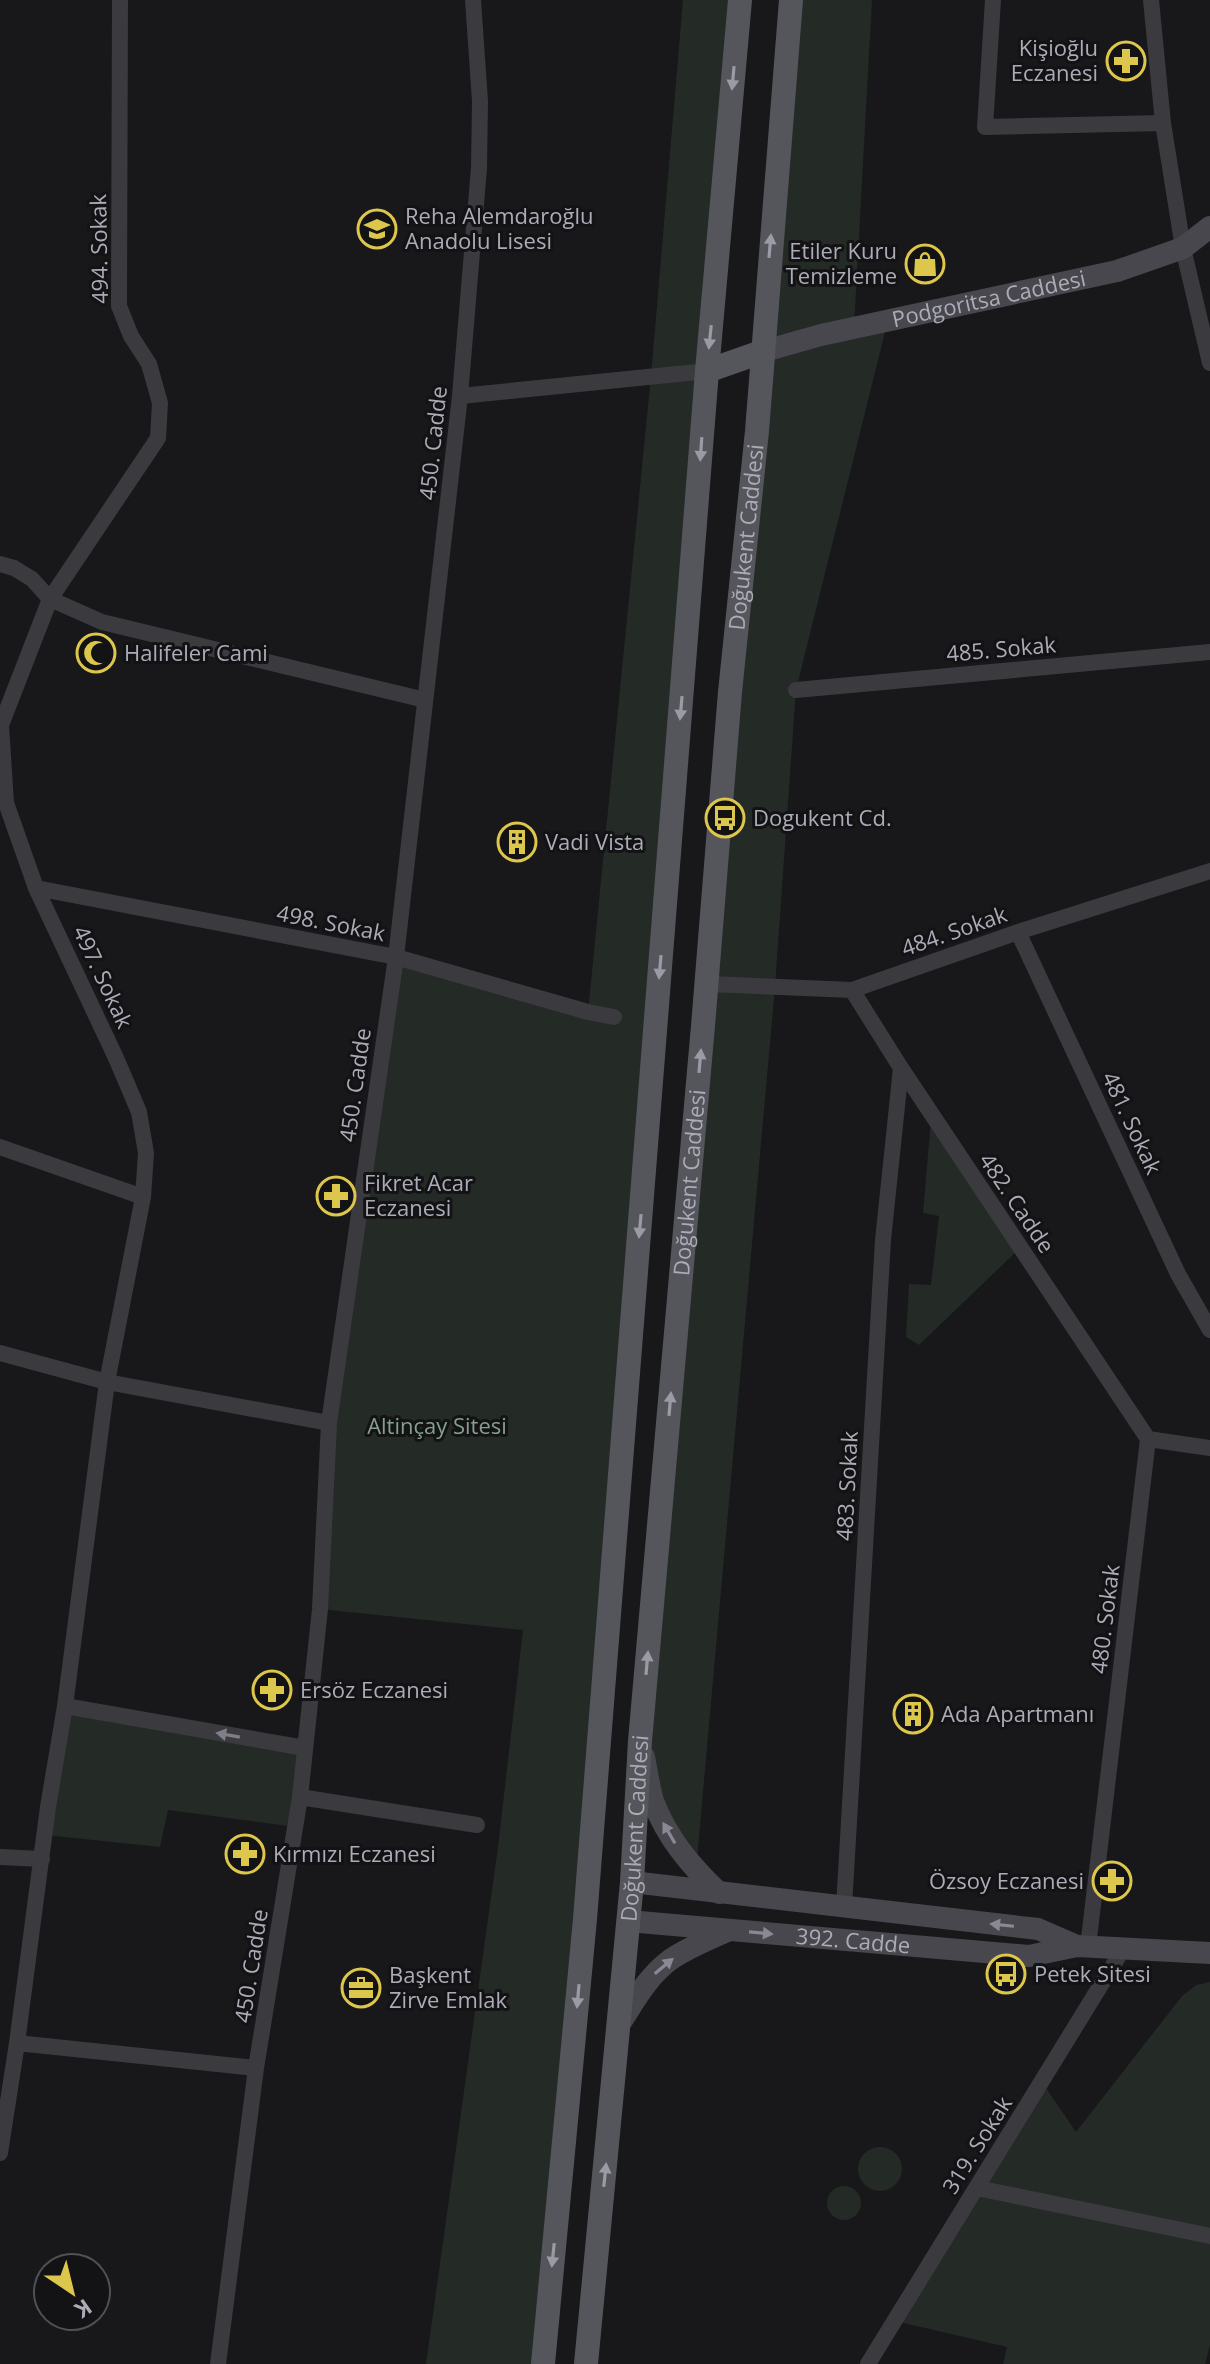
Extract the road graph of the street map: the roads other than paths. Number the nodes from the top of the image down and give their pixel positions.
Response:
1 (120, 0) edge
2 (473, 0) edge
3 (740, 0) edge
4 (791, 0) edge
5 (993, 0) edge
6 (1151, 0) edge
7 (1163, 123) junction
8 (1210, 227) edge
9 (1183, 248) junction
10 (761, 352) junction
11 (1210, 363) edge
12 (707, 371) junction
13 (460, 396) junction
14 (0, 564) edge
15 (50, 599) junction
16 (1210, 652) edge
17 (796, 690) dead end
18 (425, 700) junction
19 (1210, 871) edge
20 (36, 888) junction
21 (1018, 932) junction
22 (396, 957) junction
23 (707, 984) junction
24 (852, 990) junction
25 (614, 1017) dead end
26 (901, 1068) junction
27 (0, 1147) edge
28 (143, 1197) junction
29 (1210, 1330) edge
30 (0, 1353) edge
31 (107, 1382) junction
32 (329, 1423) junction
33 (1148, 1439) junction
34 (1210, 1448) edge
35 (65, 1706) junction
36 (640, 1741) junction
37 (305, 1748) junction
38 (300, 1797) junction
39 (477, 1825) dead end
40 (0, 1857) edge
41 (42, 1859) junction
42 (588, 1881) junction
43 (632, 1882) junction
44 (719, 1893) junction
45 (844, 1907) junction
46 (585, 1919) junction
47 (628, 1921) junction
48 (729, 1930) junction
49 (1082, 1946) junction
50 (1123, 1949) junction
51 (1210, 1953) edge
52 (619, 2025) junction
53 (17, 2043) junction
54 (256, 2068) junction
55 (0, 2146) edge
56 (0, 2153) edge
57 (977, 2188) junction
58 (1210, 2236) edge
59 (218, 2364) edge
60 (543, 2364) edge
61 (586, 2364) edge
62 (868, 2364) edge

1 - 15 street, 494. Sokak
2 - 13 street, 450. Cadde
3 -> 12 main road, Doğukent Caddesi
10 -> 4 main road, Doğukent Caddesi
5 - 7 street
6 - 7 street
7 - 9 street
8 - 9 main road, Podgoritsa Caddesi
9 - 10 main road, Podgoritsa Caddesi
9 - 11 street
10 - 12 main road
10 - 23 main road, Doğukent Caddesi
12 - 13 street
12 -> 42 main road, Doğukent Caddesi
13 - 18 street, 450. Cadde
14 - 15 street
15 - 18 street
15 - 20 street, 497. Sokak
16 - 17 street, 485. Sokak
18 - 22 street, 450. Cadde
19 - 21 street, 484. Sokak
20 - 22 street, 498. Sokak
20 - 28 street, 497. Sokak
21 - 24 street, 484. Sokak
21 - 29 street, 481. Sokak
22 - 25 street, 498. Sokak
22 - 32 street, 450. Cadde
23 - 24 street, 484. Sokak
36 -> 23 main road, Doğukent Caddesi
24 - 26 street, 482. Cadde
26 - 33 street, 482. Cadde
26 - 45 street, 483. Sokak
27 - 28 street
28 - 31 street, 497. Sokak
30 - 31 street
31 - 32 street
31 - 35 street, 497. Sokak
32 - 37 street, 450. Cadde
33 - 34 street
33 - 49 street, 480. Sokak
37 -> 35 street
35 - 41 street, 497. Sokak
36 - 43 main road, Doğukent Caddesi
44 -> 36 main road
37 - 38 street, 450. Cadde
38 - 39 street
38 - 54 street, 450. Cadde
40 - 41 street
41 - 53 street, 497. Sokak
42 - 43 main road
42 - 46 main road, Doğukent Caddesi
43 - 44 main road, 392. Cadde
43 - 47 main road, Doğukent Caddesi
44 - 45 main road, 392. Cadde
49 -> 45 main road, 392. Cadde
46 - 47 main road
46 -> 60 main road, Doğukent Caddesi
47 - 48 main road, 392. Cadde
47 - 52 main road, Doğukent Caddesi
48 -> 49 main road, 392. Cadde
52 -> 48 main road
49 - 50 main road, 392. Cadde
50 - 51 main road, 392. Cadde
50 - 57 street, 319. Sokak
61 -> 52 main road, Doğukent Caddesi
53 - 54 street
53 - 55 street, 497. Sokak
54 - 59 street, 450. Cadde
55 - 56 street, 497. Sokak
57 - 58 street
57 - 62 street, 319. Sokak

